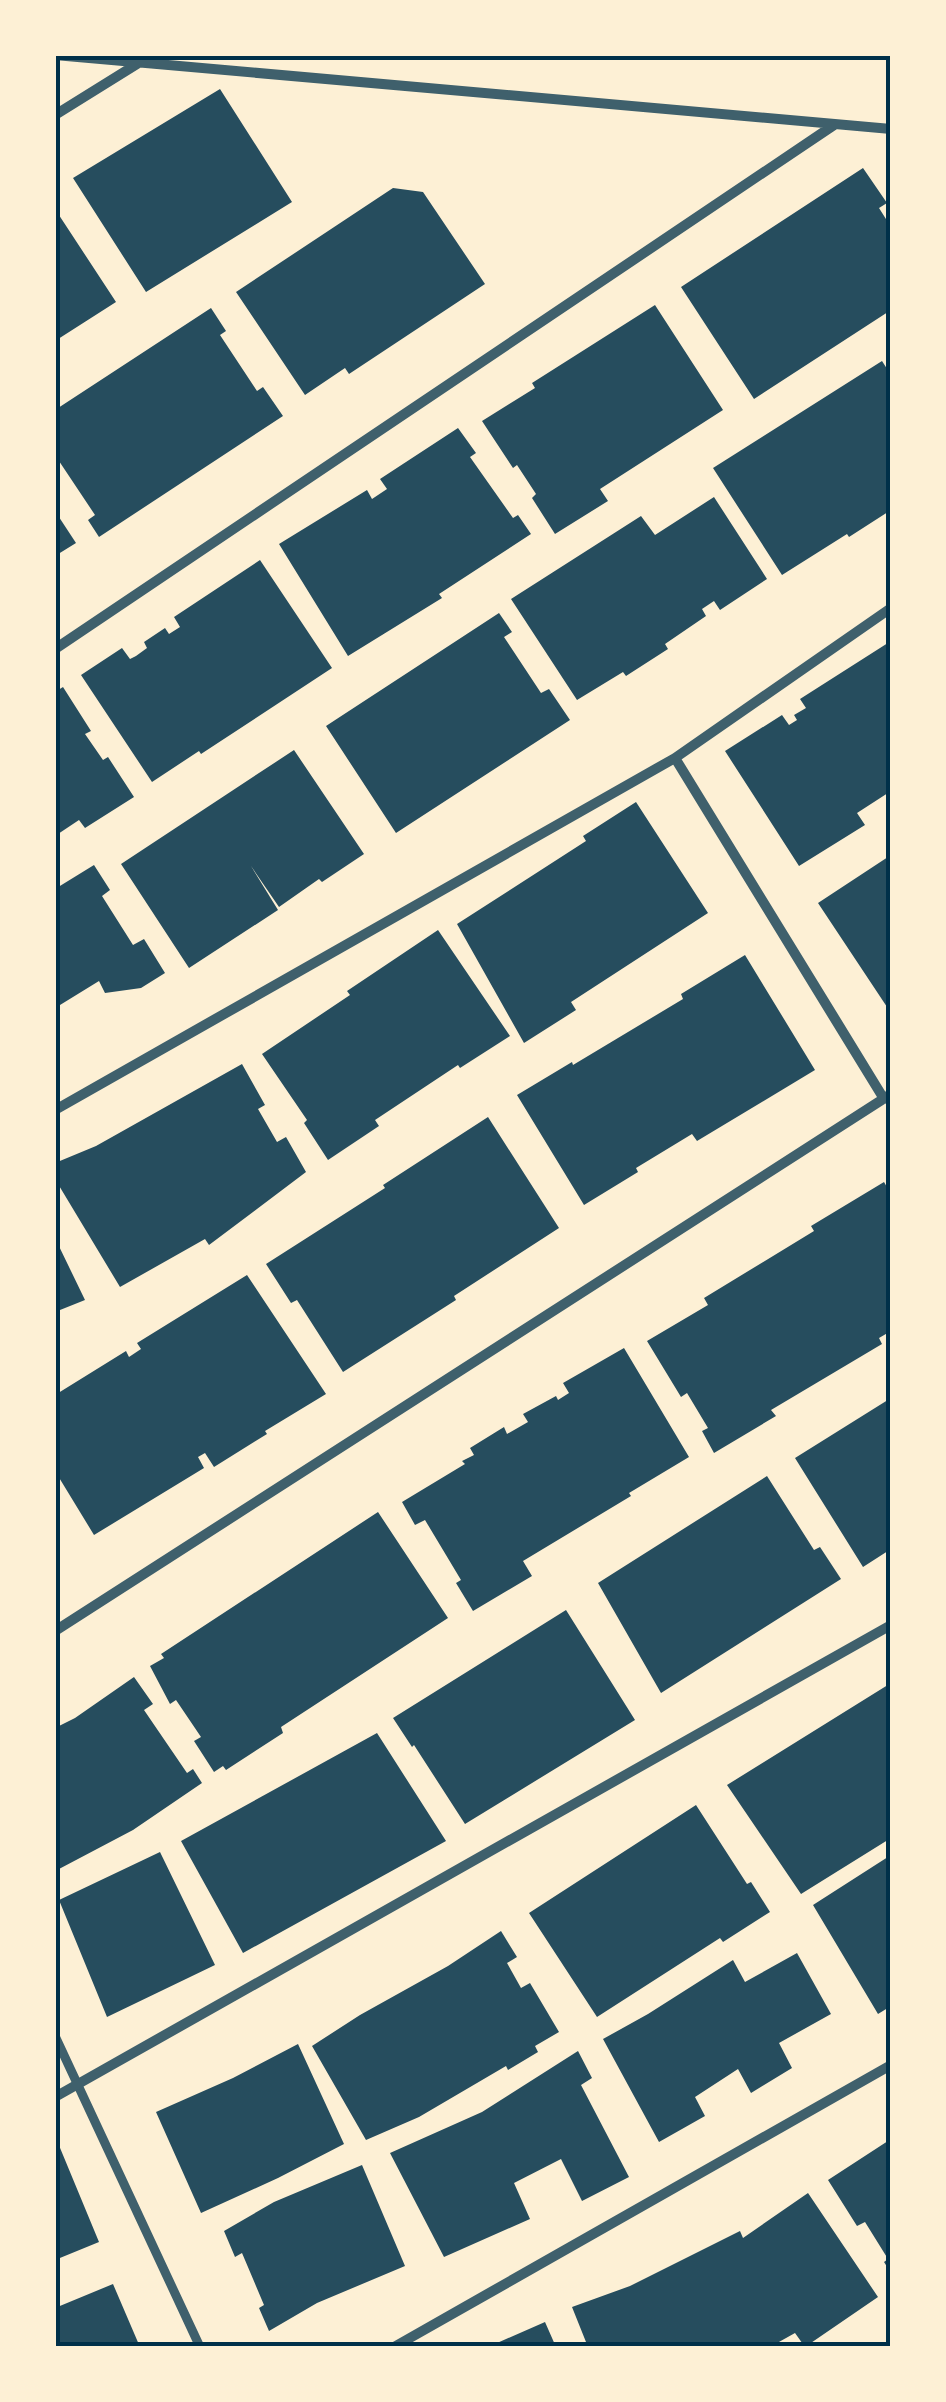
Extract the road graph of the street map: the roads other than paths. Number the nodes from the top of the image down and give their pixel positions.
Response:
1 (55, 55) edge
2 (138, 64) junction
3 (55, 115) edge
4 (834, 125) junction
5 (891, 129) edge
6 (891, 608) edge
7 (55, 649) edge
8 (676, 758) junction
9 (887, 1096) edge
10 (55, 1110) edge
11 (891, 1110) edge
12 (891, 1625) edge
13 (55, 1632) edge
14 (55, 2036) edge
15 (891, 2065) edge
16 (78, 2083) junction
17 (55, 2096) edge
18 (200, 2347) edge
19 (394, 2347) edge

1 - 2 street
2 - 3 street
2 - 4 street
4 - 5 street
4 - 7 street
6 - 8 street
8 - 9 street
8 - 10 street
9 - 11 street
9 - 13 street
12 - 16 street
14 - 16 street
15 - 19 street
16 - 17 street
16 - 18 street

